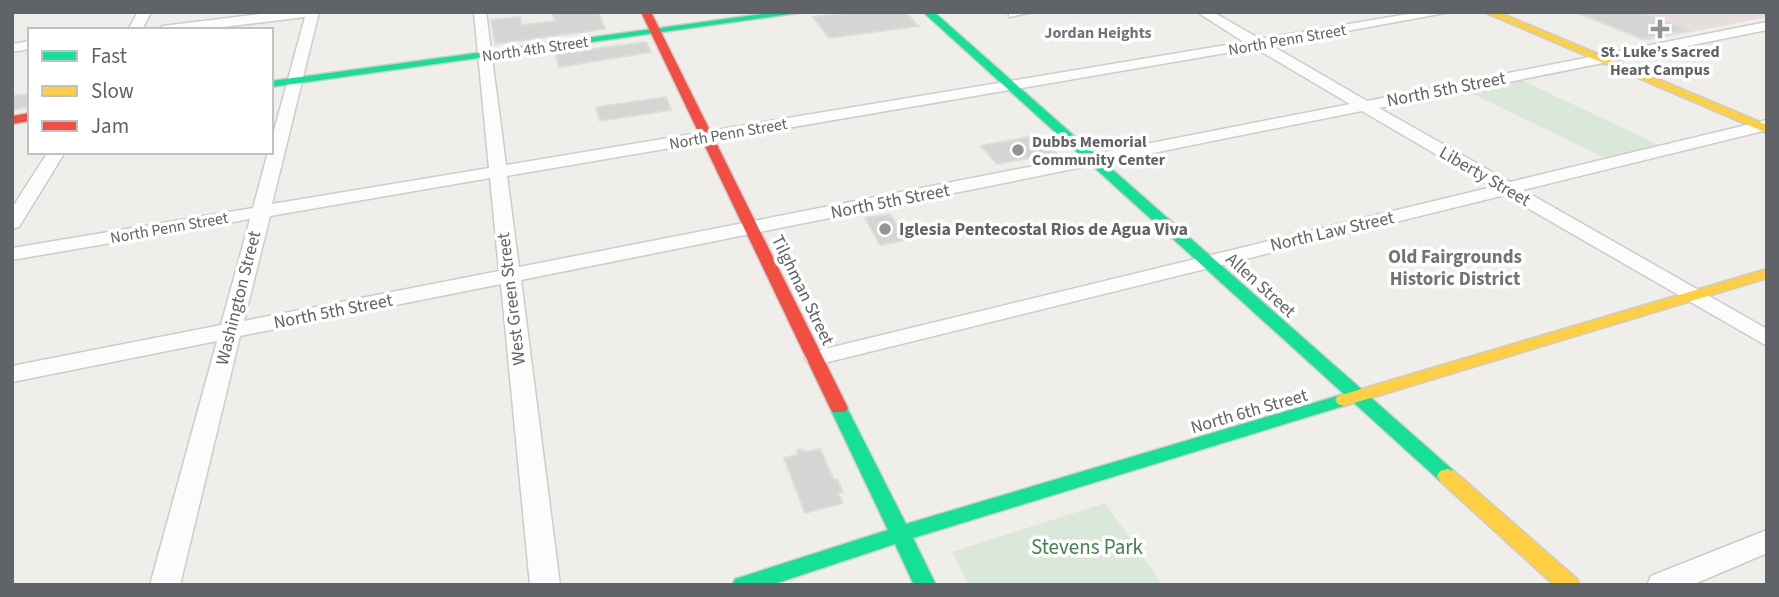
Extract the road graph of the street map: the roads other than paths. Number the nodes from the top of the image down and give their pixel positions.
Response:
1 (145, 12) edge
2 (312, 12) edge
3 (480, 12) edge
4 (646, 12) edge
5 (800, 12) edge
6 (928, 12) edge
7 (1203, 12) edge
8 (1346, 12) edge
9 (1444, 12) edge
10 (1489, 12) edge
11 (1371, 24) junction
12 (1767, 26) edge
13 (136, 28) edge
14 (180, 28) edge
15 (656, 32) junction
16 (1257, 44) junction
17 (485, 55) junction
18 (1600, 59) junction
19 (297, 81) junction
20 (273, 85) edge
21 (1010, 85) junction
22 (1363, 106) junction
23 (1765, 127) edge
24 (706, 137) junction
25 (56, 154) edge
26 (1093, 160) junction
27 (499, 172) junction
28 (1508, 189) junction
29 (261, 212) junction
30 (12, 223) edge
31 (752, 228) junction
32 (12, 254) edge
33 (1205, 261) junction
34 (1767, 273) edge
35 (508, 277) junction
36 (1693, 297) junction
37 (230, 331) junction
38 (1767, 340) edge
39 (816, 358) junction
40 (12, 374) edge
41 (1358, 399) junction
42 (900, 534) junction
43 (1767, 541) edge
44 (165, 585) edge
45 (544, 585) edge
46 (743, 585) edge
47 (925, 585) edge
48 (1569, 585) edge
49 (1661, 585) edge

1 - 13 street
2 - 14 street
2 - 19 street, Washington Street
3 - 17 street, West Green Street
4 - 15 street, Tilghman Street
5 - 15 street, North 4th Street
6 - 21 street, Allen Street
7 - 16 street, Liberty Street
8 - 11 street
9 - 11 street, North Penn Street
10 - 18 street
11 - 16 street, North Penn Street
12 - 18 street, North 5th Street
15 - 17 street, North 4th Street
15 - 24 street, Tilghman Street
16 - 21 street, North Penn Street
16 - 22 street, Liberty Street
17 - 19 street, North 4th Street
17 - 27 street, West Green Street
18 - 22 street, North 5th Street
18 - 23 street
19 - 20 street, North 4th Street
19 - 29 street, Washington Street
21 - 24 street, North Penn Street
21 - 26 street, Allen Street
22 - 26 street, North 5th Street
22 - 28 street, Liberty Street
23 - 28 street, North Law Street
24 - 27 street, North Penn Street
24 - 31 street, Tilghman Street
25 - 30 street
26 - 31 street, North 5th Street
26 - 33 street, Allen Street
27 - 29 street, North Penn Street
27 - 35 street, West Green Street
28 - 33 street, North Law Street
28 - 36 street, Liberty Street
29 - 32 street, North Penn Street
29 - 37 street, Washington Street
31 - 35 street, North 5th Street
31 - 39 street, Tilghman Street
33 - 39 street, North Law Street
33 - 41 street, Allen Street
34 - 36 street, North 6th Street
35 - 37 street, North 5th Street
35 - 45 street, West Green Street
36 - 38 street, Liberty Street
36 - 41 street, North 6th Street
37 - 40 street, North 5th Street
37 - 44 street, Washington Street
39 - 42 street, Tilghman Street
41 - 42 street, North 6th Street
41 - 48 street, Allen Street
42 - 46 street, North 6th Street
42 - 47 street, Tilghman Street
43 - 49 street

